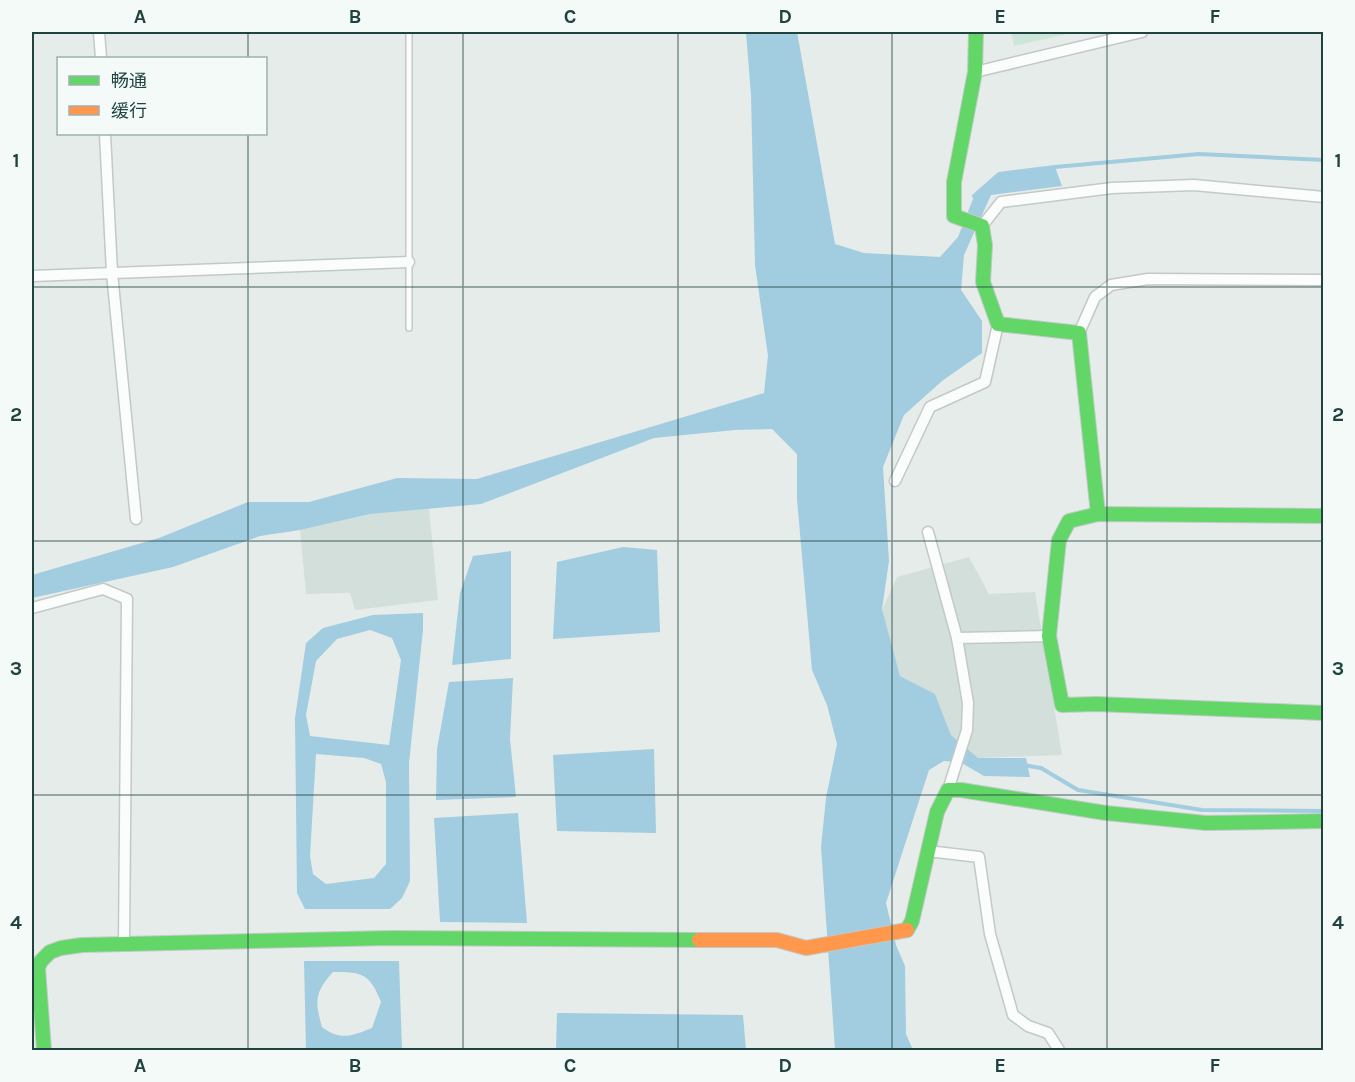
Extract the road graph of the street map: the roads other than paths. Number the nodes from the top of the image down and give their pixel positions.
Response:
1 (99, 32) edge
2 (409, 32) edge
3 (976, 32) edge
4 (1142, 32) edge
5 (101, 57) edge
6 (975, 72) junction
7 (105, 135) edge
8 (1323, 197) edge
9 (982, 226) junction
10 (409, 262) junction
11 (112, 273) junction
12 (32, 276) edge
13 (1323, 280) edge
14 (998, 324) junction
15 (409, 328) dead end
16 (1079, 333) junction
17 (895, 481) dead end
18 (1098, 514) junction
19 (1323, 516) edge
20 (136, 519) dead end
21 (928, 532) dead end
22 (32, 608) edge
23 (1049, 636) junction
24 (957, 638) junction
25 (1323, 712) edge
26 (948, 790) junction
27 (1323, 821) edge
28 (928, 851) junction
29 (124, 944) junction
30 (44, 1050) edge
31 (1059, 1050) edge

1 - 5 street
2 - 10 lane
3 - 6 street
4 - 6 street
6 - 9 street
7 - 11 street
8 - 9 street
9 - 14 street
10 - 11 street
10 - 15 lane
11 - 12 street
11 - 20 street
13 - 16 street
14 - 16 street
14 - 17 street
16 - 18 street
18 - 19 street
18 - 23 street
21 - 24 street
22 - 29 street
23 - 24 street
23 - 25 street
24 - 26 street
26 - 27 street
26 - 28 street
28 - 29 street
28 - 31 street
29 - 30 street

